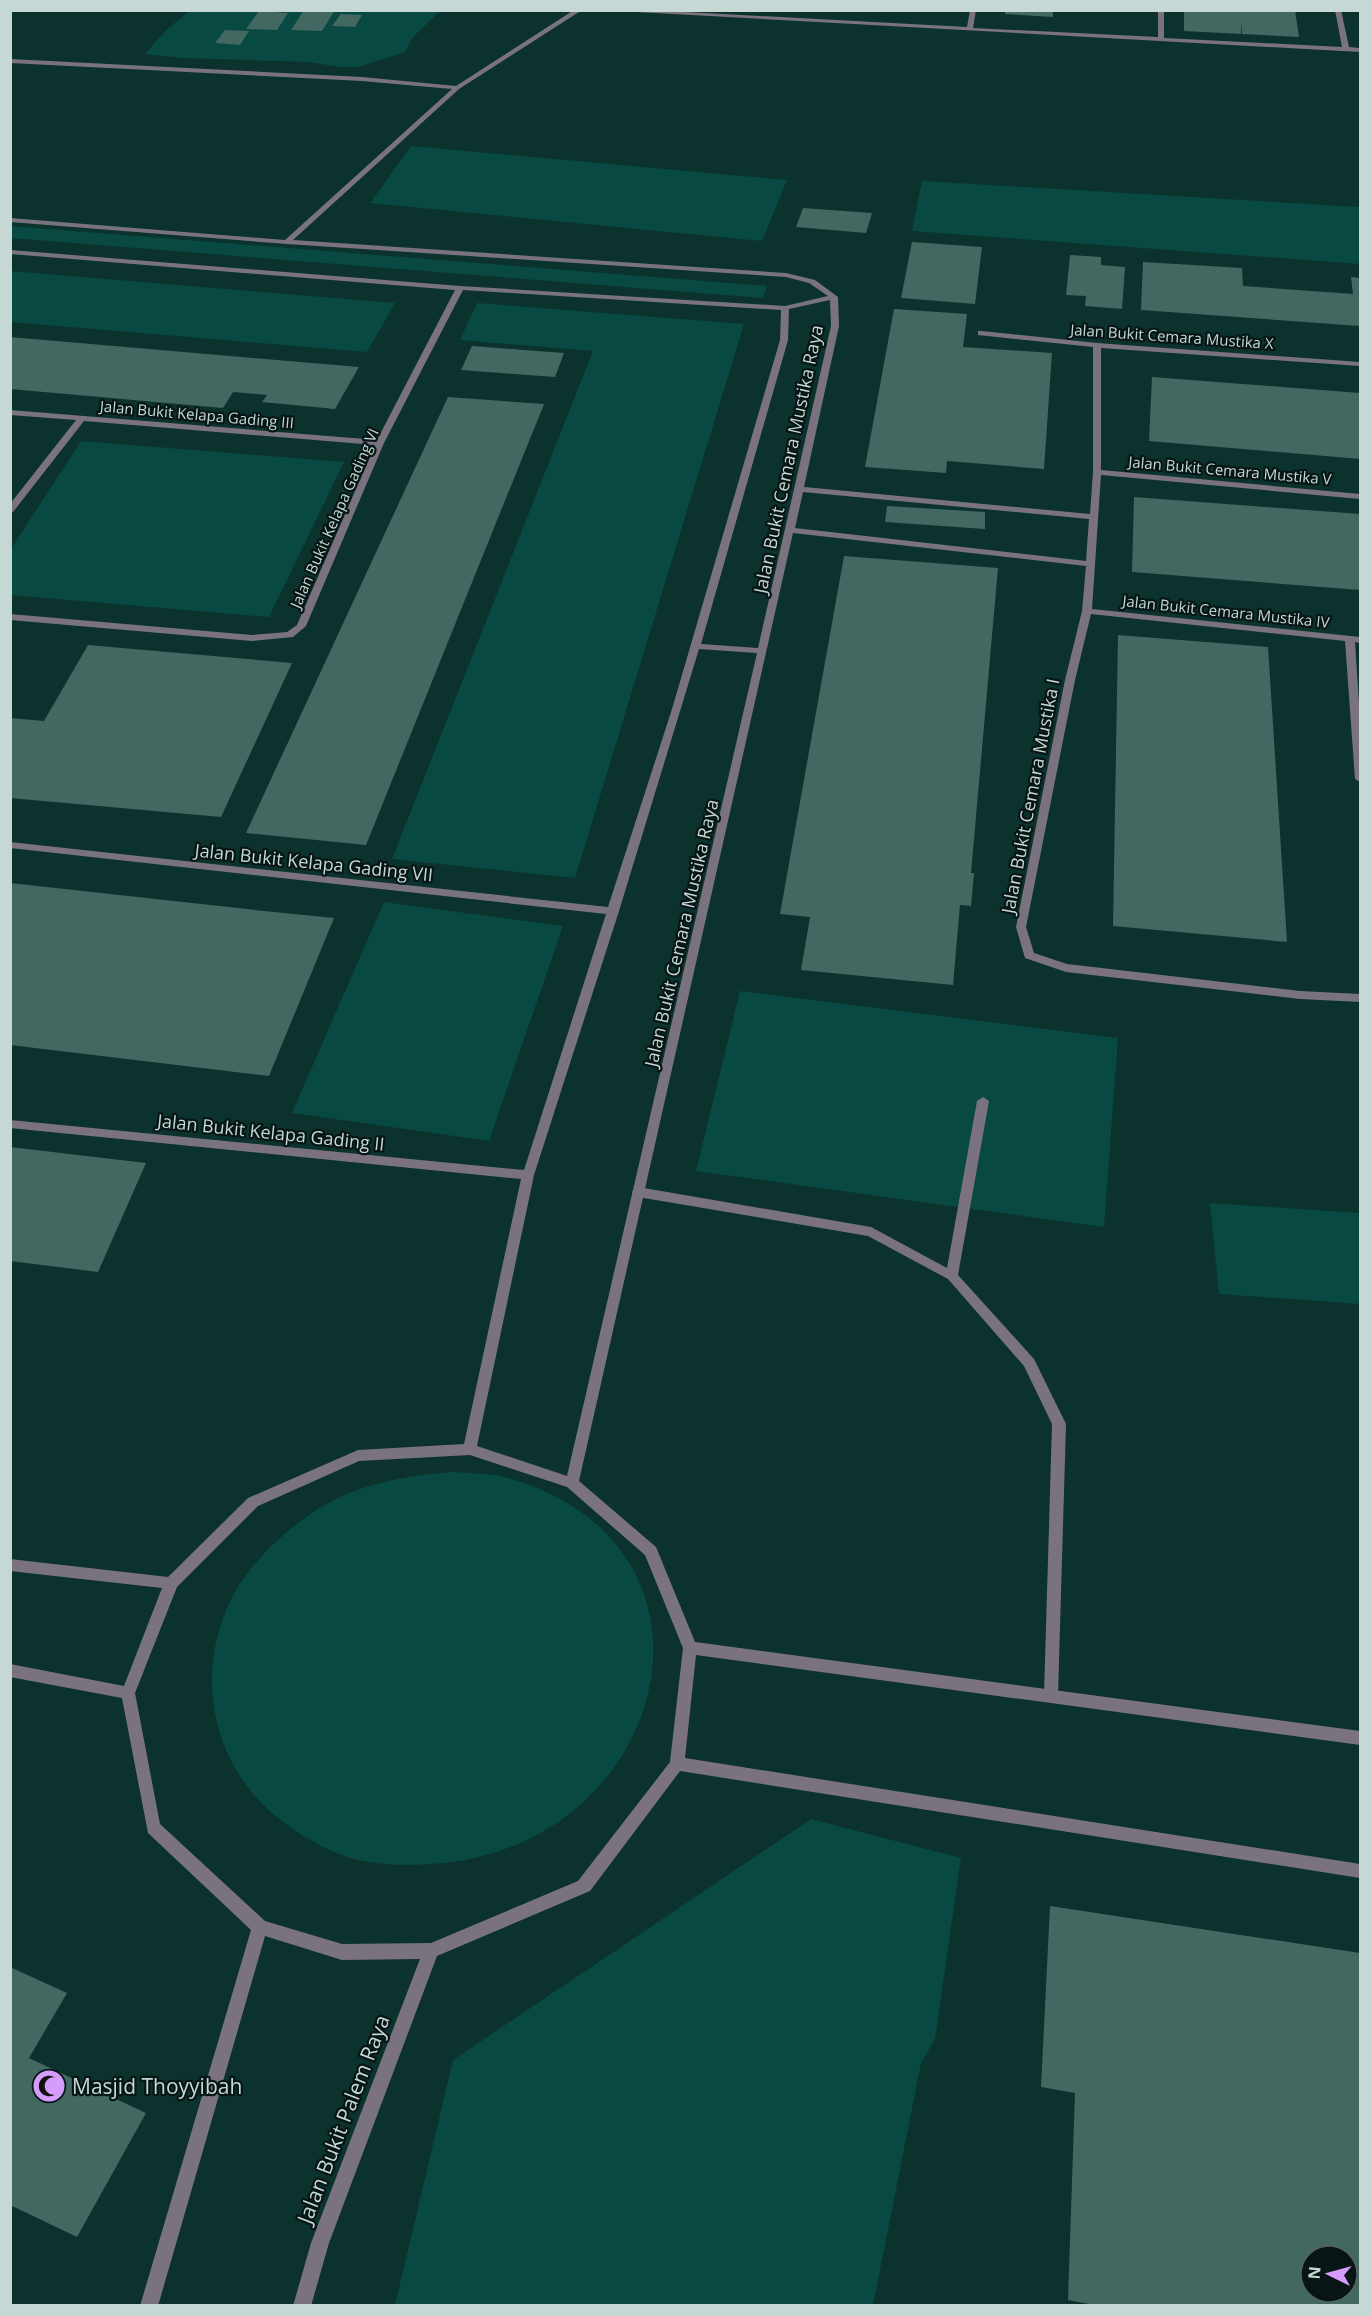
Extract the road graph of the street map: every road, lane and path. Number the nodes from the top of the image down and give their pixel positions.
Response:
1 (579, 10) edge
2 (604, 10) edge
3 (795, 10) edge
4 (973, 10) edge
5 (1161, 10) edge
6 (1338, 10) edge
7 (792, 20) junction
8 (970, 30) junction
9 (1161, 40) junction
10 (1346, 50) junction
11 (1360, 51) edge
12 (10, 61) edge
13 (457, 88) junction
14 (10, 220) edge
15 (287, 242) junction
16 (10, 252) edge
17 (460, 288) junction
18 (834, 297) junction
19 (785, 308) junction
20 (981, 333) dead end
21 (1097, 345) junction
22 (1360, 364) edge
23 (10, 412) edge
24 (82, 418) junction
25 (380, 443) junction
26 (1097, 472) junction
27 (799, 489) junction
28 (1360, 496) edge
29 (10, 510) edge
30 (1095, 517) junction
31 (790, 530) junction
32 (1091, 564) junction
33 (1088, 611) junction
34 (10, 617) edge
35 (1355, 640) edge
36 (695, 646) junction
37 (762, 651) junction
38 (1360, 779) edge
39 (10, 845) edge
40 (614, 911) junction
41 (1360, 998) edge
42 (983, 1101) dead end
43 (10, 1124) edge
44 (528, 1175) junction
45 (638, 1192) junction
46 (952, 1276) junction
47 (470, 1449) junction
48 (572, 1483) junction
49 (10, 1565) edge
50 (171, 1583) junction
51 (690, 1648) junction
52 (10, 1670) edge
53 (128, 1693) junction
54 (1051, 1695) junction
55 (1360, 1738) edge
56 (677, 1764) junction
57 (1360, 1871) edge
58 (260, 1927) junction
59 (431, 1951) junction
60 (149, 2306) edge
61 (302, 2306) edge

1 - 13 street
2 - 7 street
3 - 7 street
4 - 8 street
5 - 9 street
6 - 10 street
7 - 8 street
8 - 9 street
9 - 10 street
10 - 11 street
12 - 13 street
13 - 15 street
14 - 15 street
15 - 18 street
16 - 17 street
17 - 19 street
17 - 25 street, Jalan Bukit Kelapa Gading VI
18 - 19 street, Jalan Bukit Cemara Mustika Raya
18 - 27 street, Jalan Bukit Cemara Mustika Raya
19 - 36 street, Jalan Bukit Cemara Mustika Raya
20 - 21 street, Jalan Bukit Cemara Mustika X
21 - 22 street, Jalan Bukit Cemara Mustika X
21 - 26 street, Jalan Bukit Cemara Mustika I
23 - 24 street, Jalan Bukit Kelapa Gading III
24 - 25 street, Jalan Bukit Kelapa Gading III
24 - 29 street
25 - 34 street, Jalan Bukit Kelapa Gading VI
26 - 28 street, Jalan Bukit Cemara Mustika V
26 - 30 street, Jalan Bukit Cemara Mustika I
27 - 30 street
27 - 31 street, Jalan Bukit Cemara Mustika Raya
30 - 32 street, Jalan Bukit Cemara Mustika I
31 - 32 street
31 - 37 street, Jalan Bukit Cemara Mustika Raya
32 - 33 street, Jalan Bukit Cemara Mustika I
33 - 35 street, Jalan Bukit Cemara Mustika IV
33 - 41 street, Jalan Bukit Cemara Mustika I
35 - 38 street
36 - 37 street
36 - 40 street, Jalan Bukit Cemara Mustika Raya
37 - 45 street, Jalan Bukit Cemara Mustika Raya
39 - 40 street, Jalan Bukit Kelapa Gading VII
40 - 44 street, Jalan Bukit Cemara Mustika Raya
42 - 46 street
43 - 44 street, Jalan Bukit Kelapa Gading II
44 - 47 street, Jalan Bukit Cemara Mustika Raya
45 - 46 street
45 - 48 street, Jalan Bukit Cemara Mustika Raya
46 - 54 street
47 - 48 street
47 - 50 street
48 - 51 street
49 - 50 street
50 - 53 street
51 - 54 street
51 - 56 street
52 - 53 street
53 - 58 street
54 - 55 street
56 - 57 street
56 - 59 street
58 - 59 street
58 - 60 street
59 - 61 street, Jalan Bukit Palem Raya

